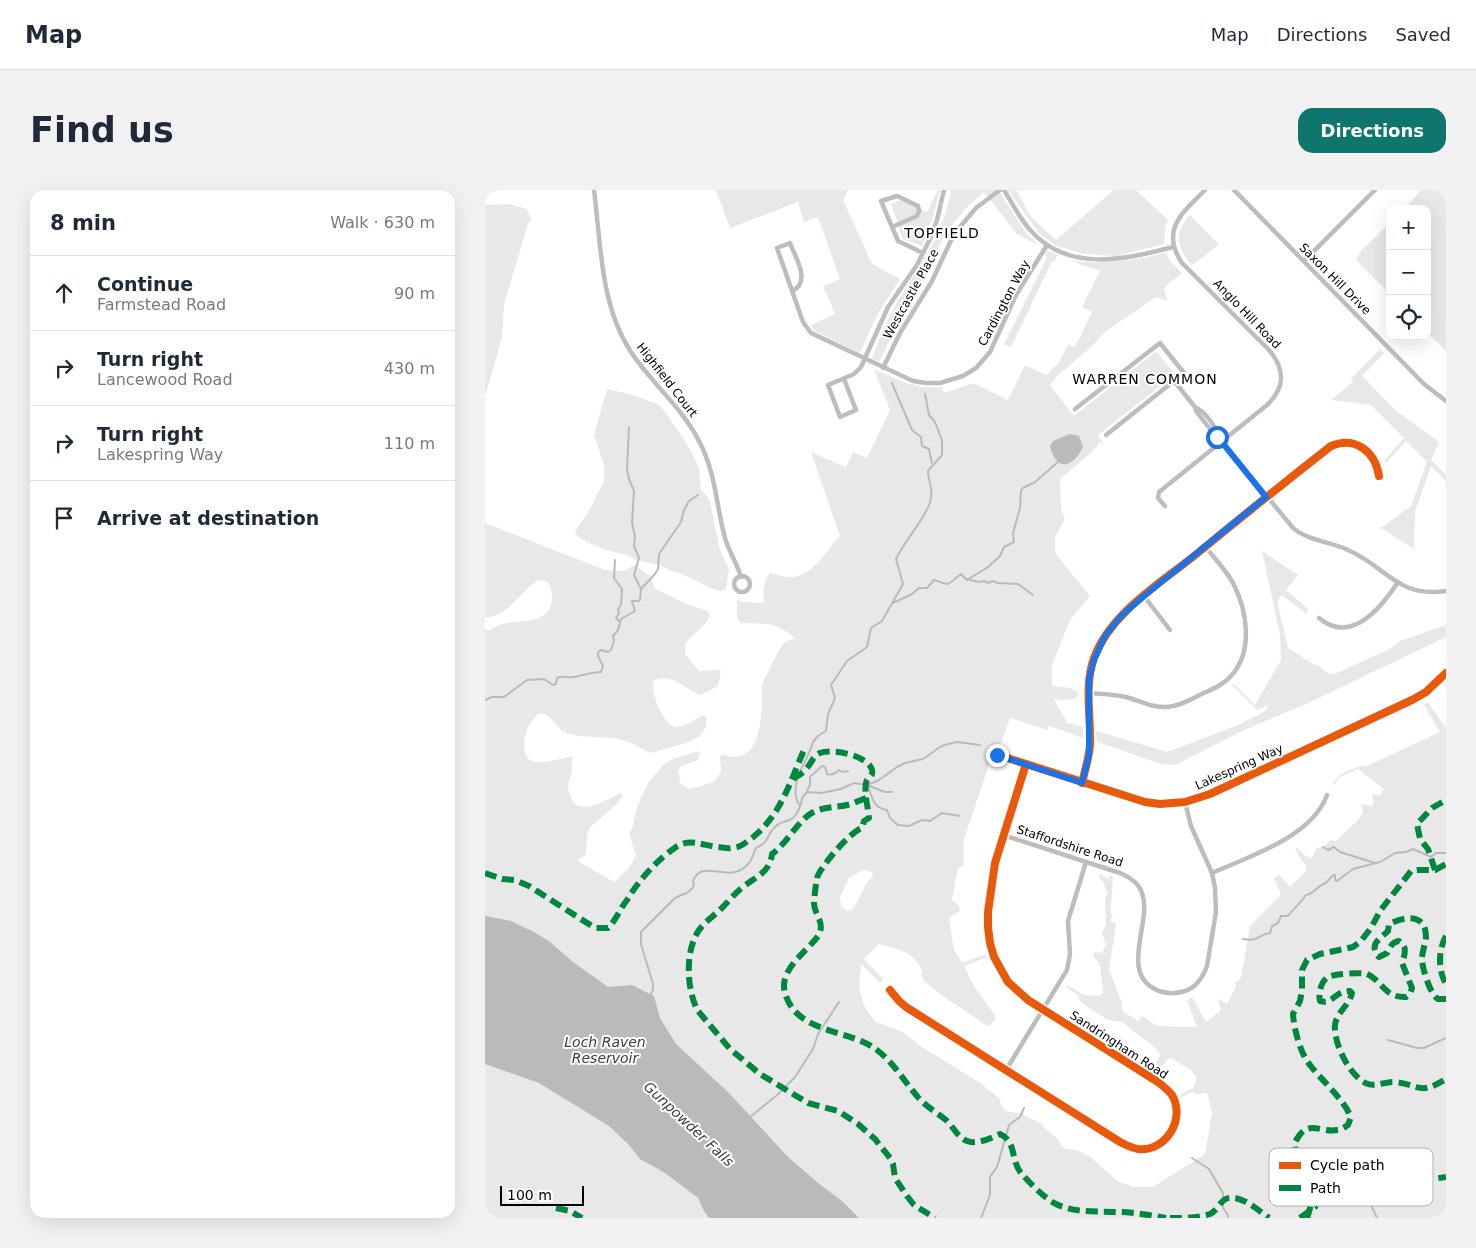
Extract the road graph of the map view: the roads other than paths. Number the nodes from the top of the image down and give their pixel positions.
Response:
1 (594, 190) edge
2 (944, 190) edge
3 (1000, 190) edge
4 (1004, 190) edge
5 (1205, 190) edge
6 (1234, 190) edge
7 (1375, 190) edge
8 (892, 227) junction
9 (1047, 245) junction
10 (1173, 246) junction
11 (923, 253) junction
12 (1304, 261) junction
13 (792, 291) junction
14 (864, 359) junction
15 (883, 368) junction
16 (844, 379) junction
17 (1174, 382) junction
18 (1446, 401) edge
19 (1075, 410) dead end
20 (1106, 435) dead end
21 (1221, 441) junction
22 (1379, 476) dead end
23 (1266, 497) junction
24 (1165, 506) dead end
25 (1205, 546) junction
26 (741, 577) dead end
27 (1397, 582) junction
28 (1446, 591) edge
29 (1144, 596) junction
30 (1319, 618) dead end
31 (1170, 630) dead end
32 (1446, 673) edge
33 (1089, 693) junction
34 (997, 755) dead end
35 (1026, 764) junction
36 (1082, 783) junction
37 (1327, 795) dead end
38 (1185, 802) junction
39 (1003, 835) junction
40 (1086, 862) junction
41 (1211, 873) junction
42 (890, 990) dead end
43 (1043, 1010) junction
44 (1006, 1070) junction

1 - 26 street, Highfield Court
2 - 11 street
3 - 15 street, Westcastle Place
4 - 9 street
5 - 10 street
6 - 12 street, Saxon Hill Drive
7 - 12 street
8 - 8 street
8 - 11 street
9 - 10 street
9 - 15 street, Cardington Way
10 - 21 street, Anglo Hill Road
11 - 14 street
12 - 18 street, Saxon Hill Drive
13 - 13 street, Cardington Way
13 - 14 street, Cardington Way
14 - 15 street, Cardington Way
14 - 16 street
16 - 16 street
17 - 19 street
17 - 20 street
17 - 21 street
21 - 23 street
21 - 24 street, Anglo Hill Road
22 - 23 street
23 - 25 street
23 - 27 street
25 - 29 street
25 - 33 street
27 - 28 street
27 - 30 street
29 - 31 street
29 - 33 street
32 - 38 street, Lakespring Way
33 - 36 street
34 - 35 street, Lakespring Way
35 - 36 street, Lakespring Way
35 - 39 street, Sandringham Road
36 - 38 street, Lakespring Way
37 - 41 street
38 - 41 street, Staffordshire Road
39 - 40 street, Staffordshire Road
39 - 43 street, Sandringham Road
40 - 41 street, Staffordshire Road
40 - 43 street
42 - 44 street, Sandringham Road
43 - 44 street
43 - 44 street, Sandringham Road

